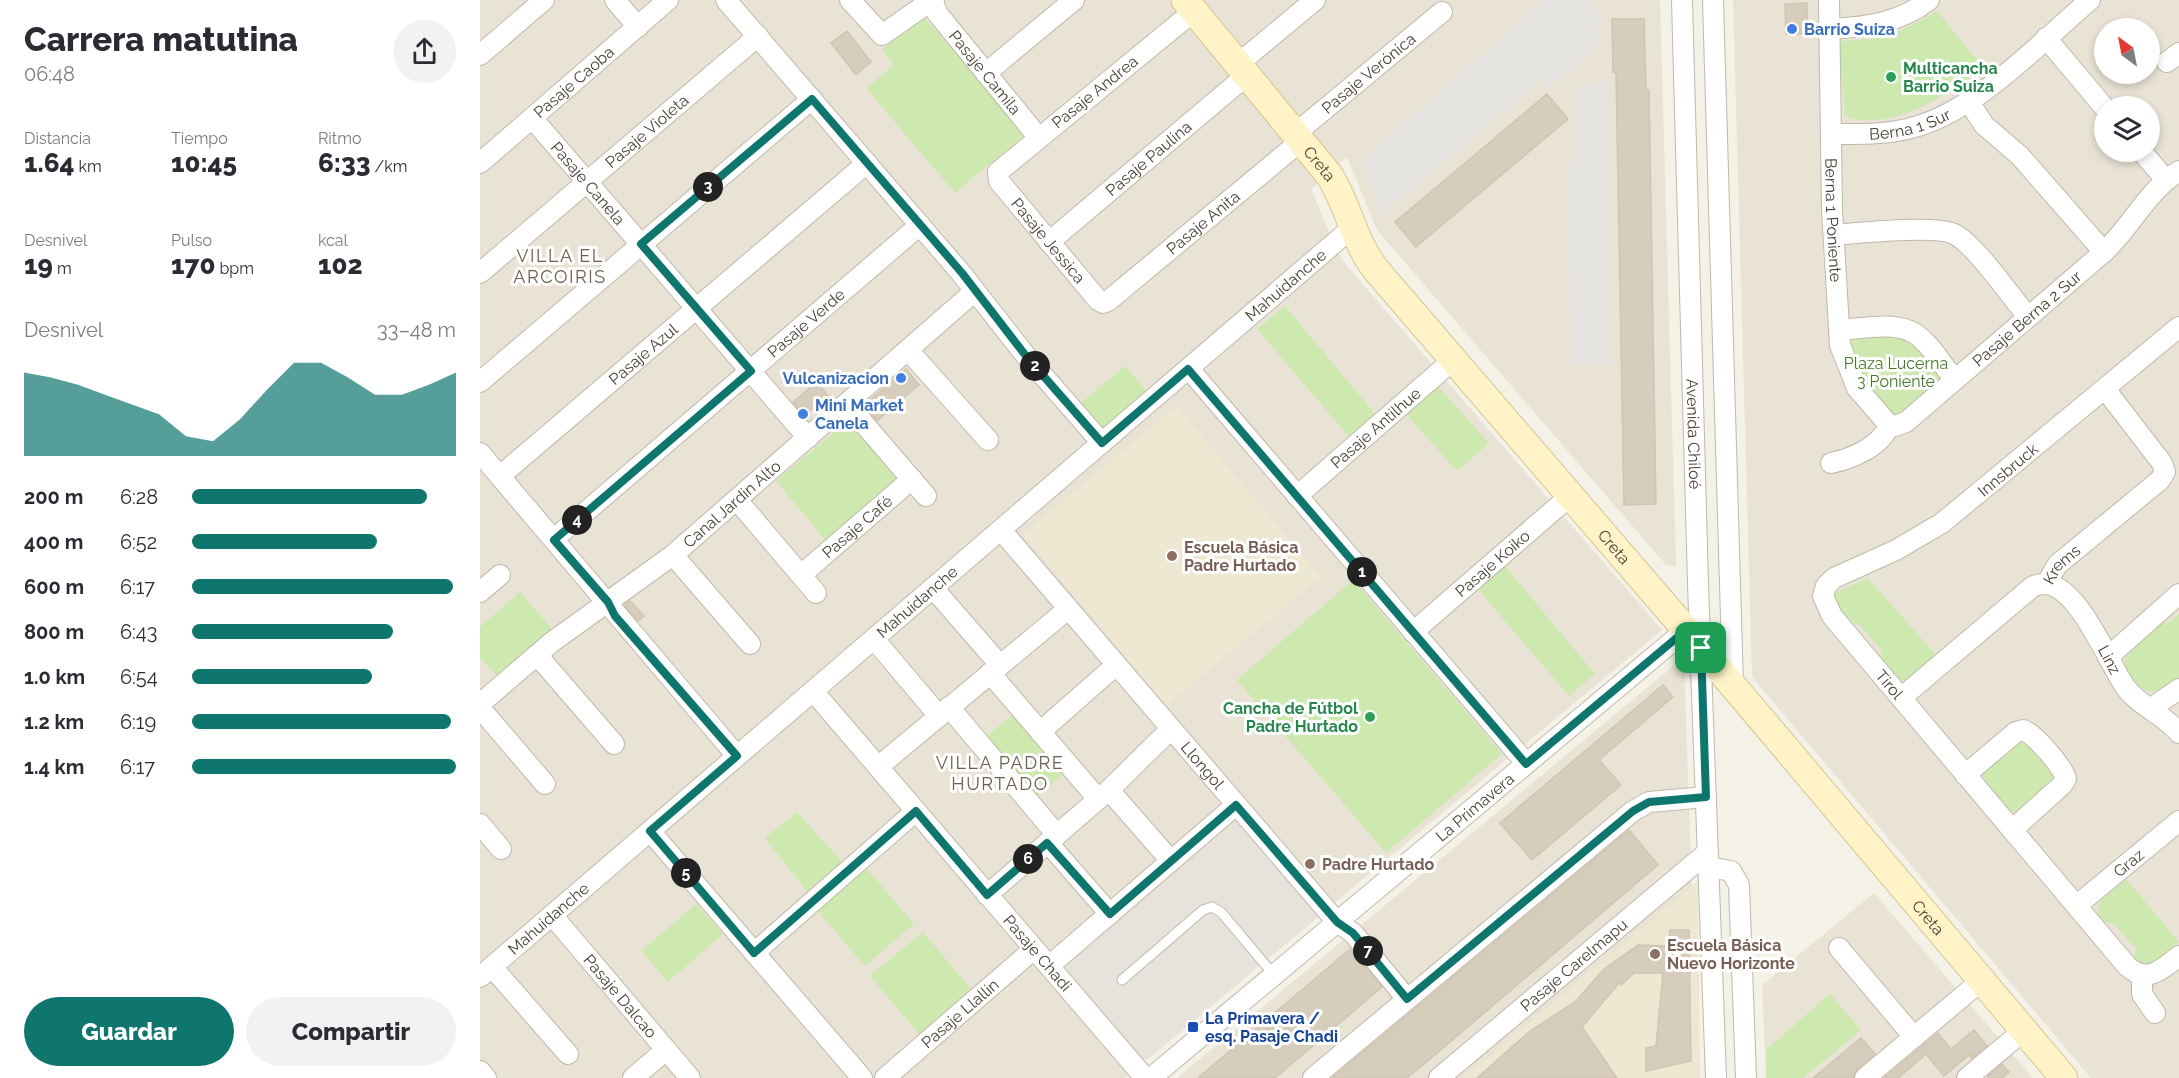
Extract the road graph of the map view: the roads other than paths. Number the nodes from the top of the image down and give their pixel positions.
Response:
1 (544, 0) edge
2 (615, 0) edge
3 (668, 0) edge
4 (726, 0) edge
5 (850, 0) edge
6 (1074, 0) edge
7 (1315, 0) edge
8 (1682, 0) edge
9 (1713, 0) edge
10 (1829, 0) edge
11 (1929, 0) edge
12 (2090, 0) edge
13 (935, 2) edge
14 (1190, 6) edge
15 (1442, 12) dead end
16 (638, 27) junction
17 (1830, 29) junction
18 (758, 36) junction
19 (2046, 38) junction
20 (480, 55) edge
21 (1243, 69) junction
22 (986, 73) junction
23 (2095, 96) edge
24 (812, 99) junction
25 (1969, 102) junction
26 (532, 118) junction
27 (1831, 134) junction
28 (1299, 137) junction
29 (1039, 138) junction
30 (2155, 162) edge
31 (867, 163) junction
32 (480, 164) edge
33 (997, 175) joint
34 (2173, 175) edge
35 (587, 182) junction
36 (920, 225) junction
37 (1353, 227) junction
38 (1834, 235) junction
39 (1049, 242) junction
40 (641, 244) junction
41 (2104, 252) junction
42 (480, 273) edge
43 (975, 291) junction
44 (1103, 303) joint
45 (697, 309) junction
46 (2028, 317) junction
47 (2179, 327) edge
48 (1839, 330) junction
49 (908, 350) junction
50 (1454, 360) junction
51 (1188, 369) junction
52 (751, 371) junction
53 (1955, 380) junction
54 (480, 382) edge
55 (2105, 389) junction
56 (847, 404) junction
57 (1889, 425) junction
58 (808, 438) junction
59 (988, 440) dead end
60 (1102, 443) junction
61 (480, 453) edge
62 (1831, 463) dead end
63 (2172, 471) edge
64 (500, 476) junction
65 (912, 479) junction
66 (926, 496) dead end
67 (1297, 496) junction
68 (1570, 496) junction
69 (737, 500) junction
70 (1001, 530) junction
71 (554, 540) junction
72 (673, 555) junction
73 (500, 575) dead end
74 (801, 575) junction
75 (2047, 583) junction
76 (933, 588) junction
77 (1824, 590) joint
78 (480, 592) edge
79 (816, 592) dead end
80 (2179, 594) edge
81 (608, 602) junction
82 (1068, 609) junction
83 (1413, 632) junction
84 (874, 639) junction
85 (1694, 639) junction
86 (750, 644) dead end
87 (537, 655) junction
88 (2108, 657) junction
89 (1116, 665) junction
90 (995, 669) junction
91 (1733, 687) junction
92 (2179, 689) edge
93 (813, 691) junction
94 (1901, 698) junction
95 (480, 706) edge
96 (2150, 709) junction
97 (944, 712) junction
98 (1171, 729) junction
99 (1040, 732) junction
100 (2179, 733) edge
101 (614, 744) dead end
102 (737, 756) junction
103 (1526, 764) junction
104 (878, 767) junction
105 (1965, 775) junction
106 (545, 784) dead end
107 (1104, 794) junction
108 (1706, 797) junction
109 (1236, 805) junction
110 (916, 811) junction
111 (2179, 821) edge
112 (480, 824) edge
113 (2012, 830) junction
114 (650, 831) junction
115 (1052, 839) junction
116 (501, 849) dead end
117 (1708, 860) junction
118 (1171, 861) junction
119 (987, 895) junction
120 (2076, 906) junction
121 (1110, 914) junction
122 (552, 915) junction
123 (1337, 922) junction
124 (1839, 948) dead end
125 (1034, 949) junction
126 (754, 953) junction
127 (2179, 956) edge
128 (1049, 966) junction
129 (486, 972) edge
130 (1274, 975) junction
131 (2142, 976) junction
132 (1122, 980) dead end
133 (1981, 981) junction
134 (1407, 999) junction
135 (2155, 1013) dead end
136 (2023, 1031) junction
137 (1914, 1037) junction
138 (666, 1050) junction
139 (567, 1054) dead end
140 (480, 1071) edge
141 (486, 1078) edge
142 (633, 1078) edge
143 (690, 1078) edge
144 (862, 1078) edge
145 (885, 1078) edge
146 (1145, 1078) edge
147 (1151, 1078) edge
148 (1313, 1078) edge
149 (1439, 1078) edge
150 (1716, 1078) edge
151 (1746, 1078) edge
152 (1865, 1078) edge
153 (1967, 1078) edge
154 (2064, 1078) edge

1 - 20 street
2 - 16 street
3 - 16 street, Pasaje Caoba
4 - 18 street
5 - 13 street
6 - 22 street
7 - 21 street, Pasaje Paulina
8 - 85 street, Avenida Chiloé
9 - 91 street, Avenida Chiloé
10 - 17 street, Berna 1 Poniente
11 - 17 street
12 - 19 street, Berna 1 Sur
13 - 22 street, Pasaje Camila
14 - 21 street, Creta
14 - 29 street, Pasaje Andrea
15 - 28 street, Pasaje Verónica
16 - 26 street, Pasaje Caoba
17 - 27 street, Berna 1 Poniente
18 - 24 street
18 - 35 street, Pasaje Violeta
19 - 23 street
19 - 25 street, Berna 1 Sur
21 - 28 street, Creta
21 - 39 street, Pasaje Paulina
22 - 29 street, Pasaje Camila
24 - 31 street
24 - 40 street
25 - 27 street, Berna 1 Sur
25 - 41 street
26 - 32 street, Pasaje Caoba
26 - 35 street, Pasaje Canela
27 - 38 street, Berna 1 Poniente
28 - 37 street, Creta
28 - 44 street, Pasaje Anita
29 - 33 street, Pasaje Andrea
30 - 34 street
31 - 36 street
31 - 45 street, Pasaje Azul
33 - 39 street, Pasaje Jessica
34 - 41 street, Pasaje Berna 2 Sur
35 - 40 street, Pasaje Canela
35 - 42 street, Pasaje Violeta
36 - 43 street
36 - 52 street, Pasaje Verde
37 - 50 street, Creta
37 - 51 street, Mahuidanche
38 - 46 street
38 - 48 street, Berna 1 Poniente
39 - 44 street, Pasaje Jessica
40 - 45 street, Pasaje Canela
40 - 54 street
41 - 46 street, Pasaje Berna 2 Sur
43 - 49 street, Canal Jardin Alto
43 - 60 street
45 - 52 street, Pasaje Canela
45 - 64 street, Pasaje Azul
46 - 53 street, Pasaje Berna 2 Sur
47 - 55 street, Innsbruck
48 - 53 street
48 - 57 street, Berna 1 Poniente
49 - 56 street, Canal Jardin Alto
49 - 59 street
50 - 67 street, Pasaje Antilhue
50 - 68 street, Creta
51 - 60 street, Mahuidanche
51 - 67 street
52 - 58 street, Pasaje Canela
52 - 71 street, Pasaje Verde
53 - 57 street, Pasaje Berna 2 Sur
55 - 63 street, Krems
55 - 77 street, Innsbruck
56 - 58 street, Canal Jardin Alto
56 - 65 street
57 - 62 street, Pasaje Berna 2 Sur
58 - 69 street, Canal Jardin Alto
60 - 70 street, Mahuidanche
61 - 64 street
63 - 75 street, Krems
64 - 71 street
65 - 66 street
65 - 74 street, Pasaje Café
67 - 83 street
68 - 83 street, Pasaje Koiko
68 - 85 street, Creta
69 - 72 street, Canal Jardin Alto
69 - 74 street
70 - 76 street, Mahuidanche
70 - 82 street, Llongol
71 - 81 street
72 - 81 street, Canal Jardin Alto
72 - 86 street
73 - 78 street
74 - 79 street
75 - 88 street, Linz
75 - 94 street, Krems
76 - 84 street, Mahuidanche
76 - 90 street
77 - 94 street, Tirol
80 - 88 street
81 - 87 street, Canal Jardin Alto
81 - 102 street
82 - 89 street, Llongol
82 - 90 street
83 - 103 street
84 - 93 street, Mahuidanche
84 - 97 street
85 - 91 street, Creta
85 - 103 street, La Primavera
85 - 108 street, Avenida Chiloé
87 - 95 street, Canal Jardin Alto
87 - 101 street
88 - 96 street, Linz
89 - 98 street, Llongol
89 - 99 street
90 - 97 street
90 - 99 street
91 - 133 street, Creta
92 - 96 street
93 - 102 street, Mahuidanche
93 - 104 street, Pasaje Chadi
94 - 105 street, Tirol
95 - 106 street
96 - 100 street, Linz
97 - 104 street
97 - 115 street
98 - 107 street
98 - 109 street, Llongol
99 - 107 street
102 - 114 street, Mahuidanche
103 - 123 street, La Primavera
104 - 110 street, Pasaje Chadi
105 - 113 street, Tirol
105 - 113 street
107 - 115 street
107 - 118 street
108 - 117 street, Avenida Chiloé
108 - 134 street
109 - 118 street
109 - 123 street, Llongol
110 - 119 street, Pasaje Chadi
110 - 126 street
111 - 120 street, Graz
112 - 116 street
113 - 120 street, Tirol
114 - 122 street, Mahuidanche
114 - 126 street
115 - 119 street
115 - 121 street
117 - 149 street, Pasaje Carelmapu
117 - 150 street, Avenida Chiloé
117 - 151 street
118 - 121 street
119 - 125 street, Pasaje Chadi
120 - 131 street, Tirol
121 - 128 street
122 - 129 street, Mahuidanche
122 - 138 street, Pasaje Dalcao
123 - 130 street, La Primavera
123 - 134 street, Llongol
124 - 137 street
125 - 128 street, Pasaje Chadi
125 - 145 street, Pasaje Llallin
126 - 144 street
127 - 131 street
128 - 146 street, Pasaje Chadi
129 - 139 street
130 - 132 lane
130 - 147 street, La Primavera
131 - 135 street
133 - 136 street, Creta
133 - 137 street
134 - 148 street
136 - 153 street
136 - 154 street, Creta
137 - 152 street
138 - 142 street
138 - 143 street, Pasaje Dalcao
140 - 141 street

